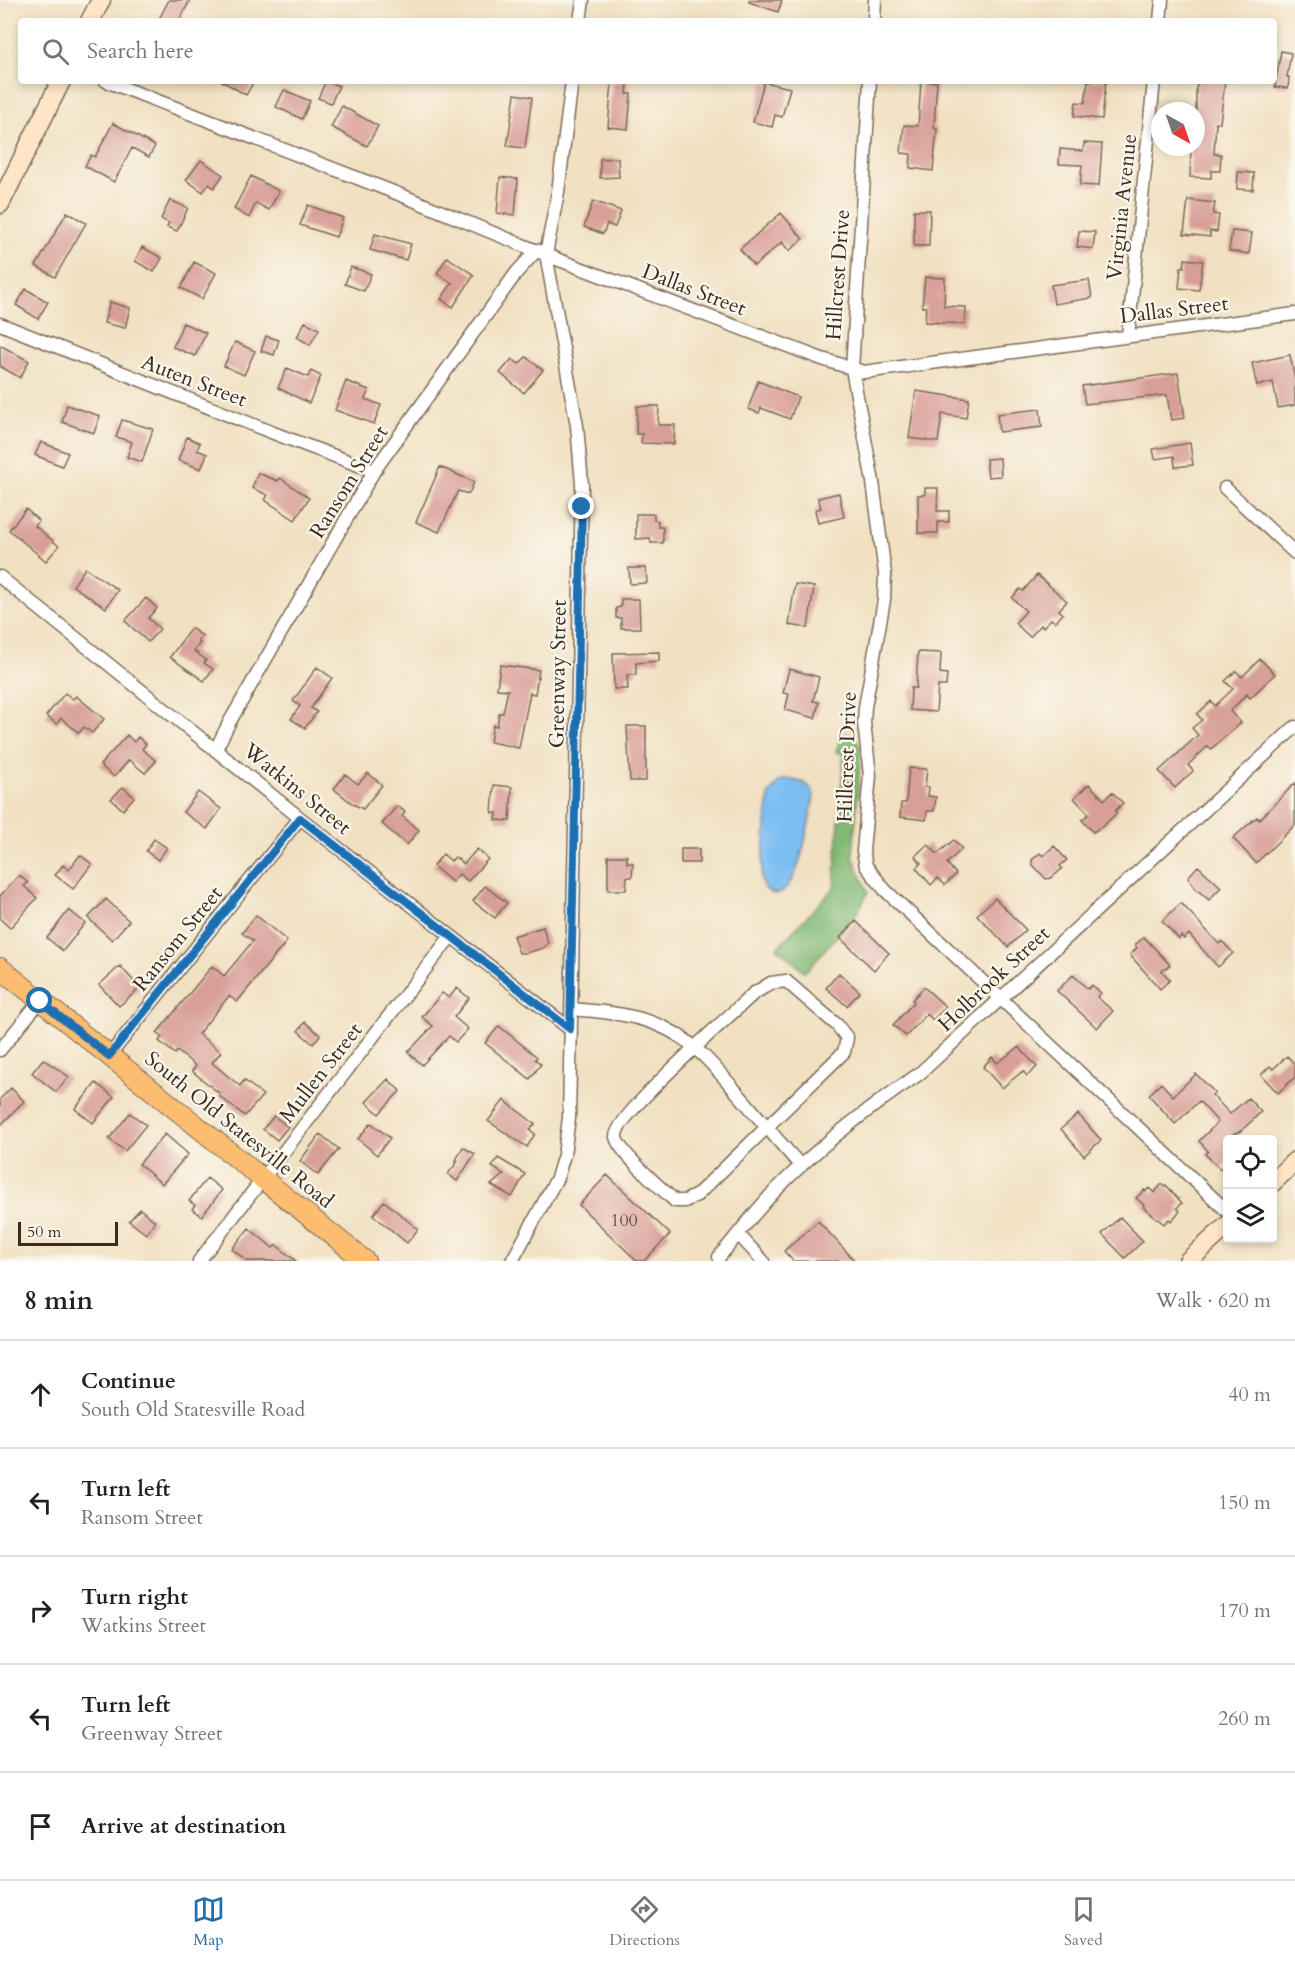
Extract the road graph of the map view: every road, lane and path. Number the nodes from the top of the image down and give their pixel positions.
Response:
1 (101, 0) edge
2 (583, 0) edge
3 (875, 0) edge
4 (1162, 0) edge
5 (92, 18) edge
6 (580, 18) edge
7 (873, 18) edge
8 (1160, 18) edge
9 (60, 84) edge
10 (114, 84) edge
11 (572, 84) edge
12 (870, 84) edge
13 (1154, 84) edge
14 (0, 204) edge
15 (542, 252) junction
16 (1295, 314) edge
17 (0, 324) edge
18 (1128, 336) junction
19 (852, 369) junction
20 (374, 471) junction
21 (1225, 488) dead end
22 (1295, 553) edge
23 (0, 578) edge
24 (1295, 727) edge
25 (216, 749) junction
26 (300, 818) junction
27 (451, 936) junction
28 (0, 968) edge
29 (1001, 999) junction
30 (40, 1001) junction
31 (571, 1009) junction
32 (570, 1029) junction
33 (695, 1048) junction
34 (0, 1050) edge
35 (109, 1056) junction
36 (766, 1126) junction
37 (1295, 1161) edge
38 (801, 1166) junction
39 (1277, 1178) edge
40 (263, 1179) junction
41 (1223, 1208) edge
42 (1223, 1229) edge
43 (738, 1234) junction
44 (719, 1257) dead end
45 (200, 1261) edge
46 (365, 1261) edge
47 (512, 1261) edge
48 (763, 1261) edge
49 (1188, 1261) edge

1 - 5 main road
2 - 6 street
3 - 7 street
4 - 8 street
9 - 14 main road
10 - 15 street, Dallas Street
11 - 15 street, Greenway Street
12 - 19 street, Hillcrest Drive
13 - 18 street, Virginia Avenue
15 - 19 street, Dallas Street
15 - 20 street, Ransom Street
15 - 31 street, Greenway Street
16 - 18 street, Dallas Street
17 - 20 street, Auten Street
18 - 19 street, Dallas Street
19 - 29 street, Hillcrest Drive
20 - 25 street, Ransom Street
21 - 22 street
23 - 25 street, Watkins Street
24 - 29 street, Holbrook Street
25 - 26 street, Watkins Street
26 - 27 street, Watkins Street
26 - 35 street, Ransom Street
27 - 32 street, Watkins Street
27 - 40 street, Mullen Street
28 - 30 main road, South Old Statesville Road
29 - 38 street, Holbrook Street
29 - 41 street, Hillcrest Drive
30 - 34 street
30 - 35 main road, South Old Statesville Road
31 - 32 street, Greenway Street
31 - 33 street
32 - 47 street, Greenway Street
33 - 36 street
33 - 36 street
33 - 36 street
35 - 40 main road, South Old Statesville Road
36 - 38 street
37 - 39 main road
38 - 43 street, Holbrook Street
40 - 45 street, Mullen Street
40 - 46 main road, South Old Statesville Road
42 - 49 main road
43 - 44 street, Holbrook Street
43 - 48 street

